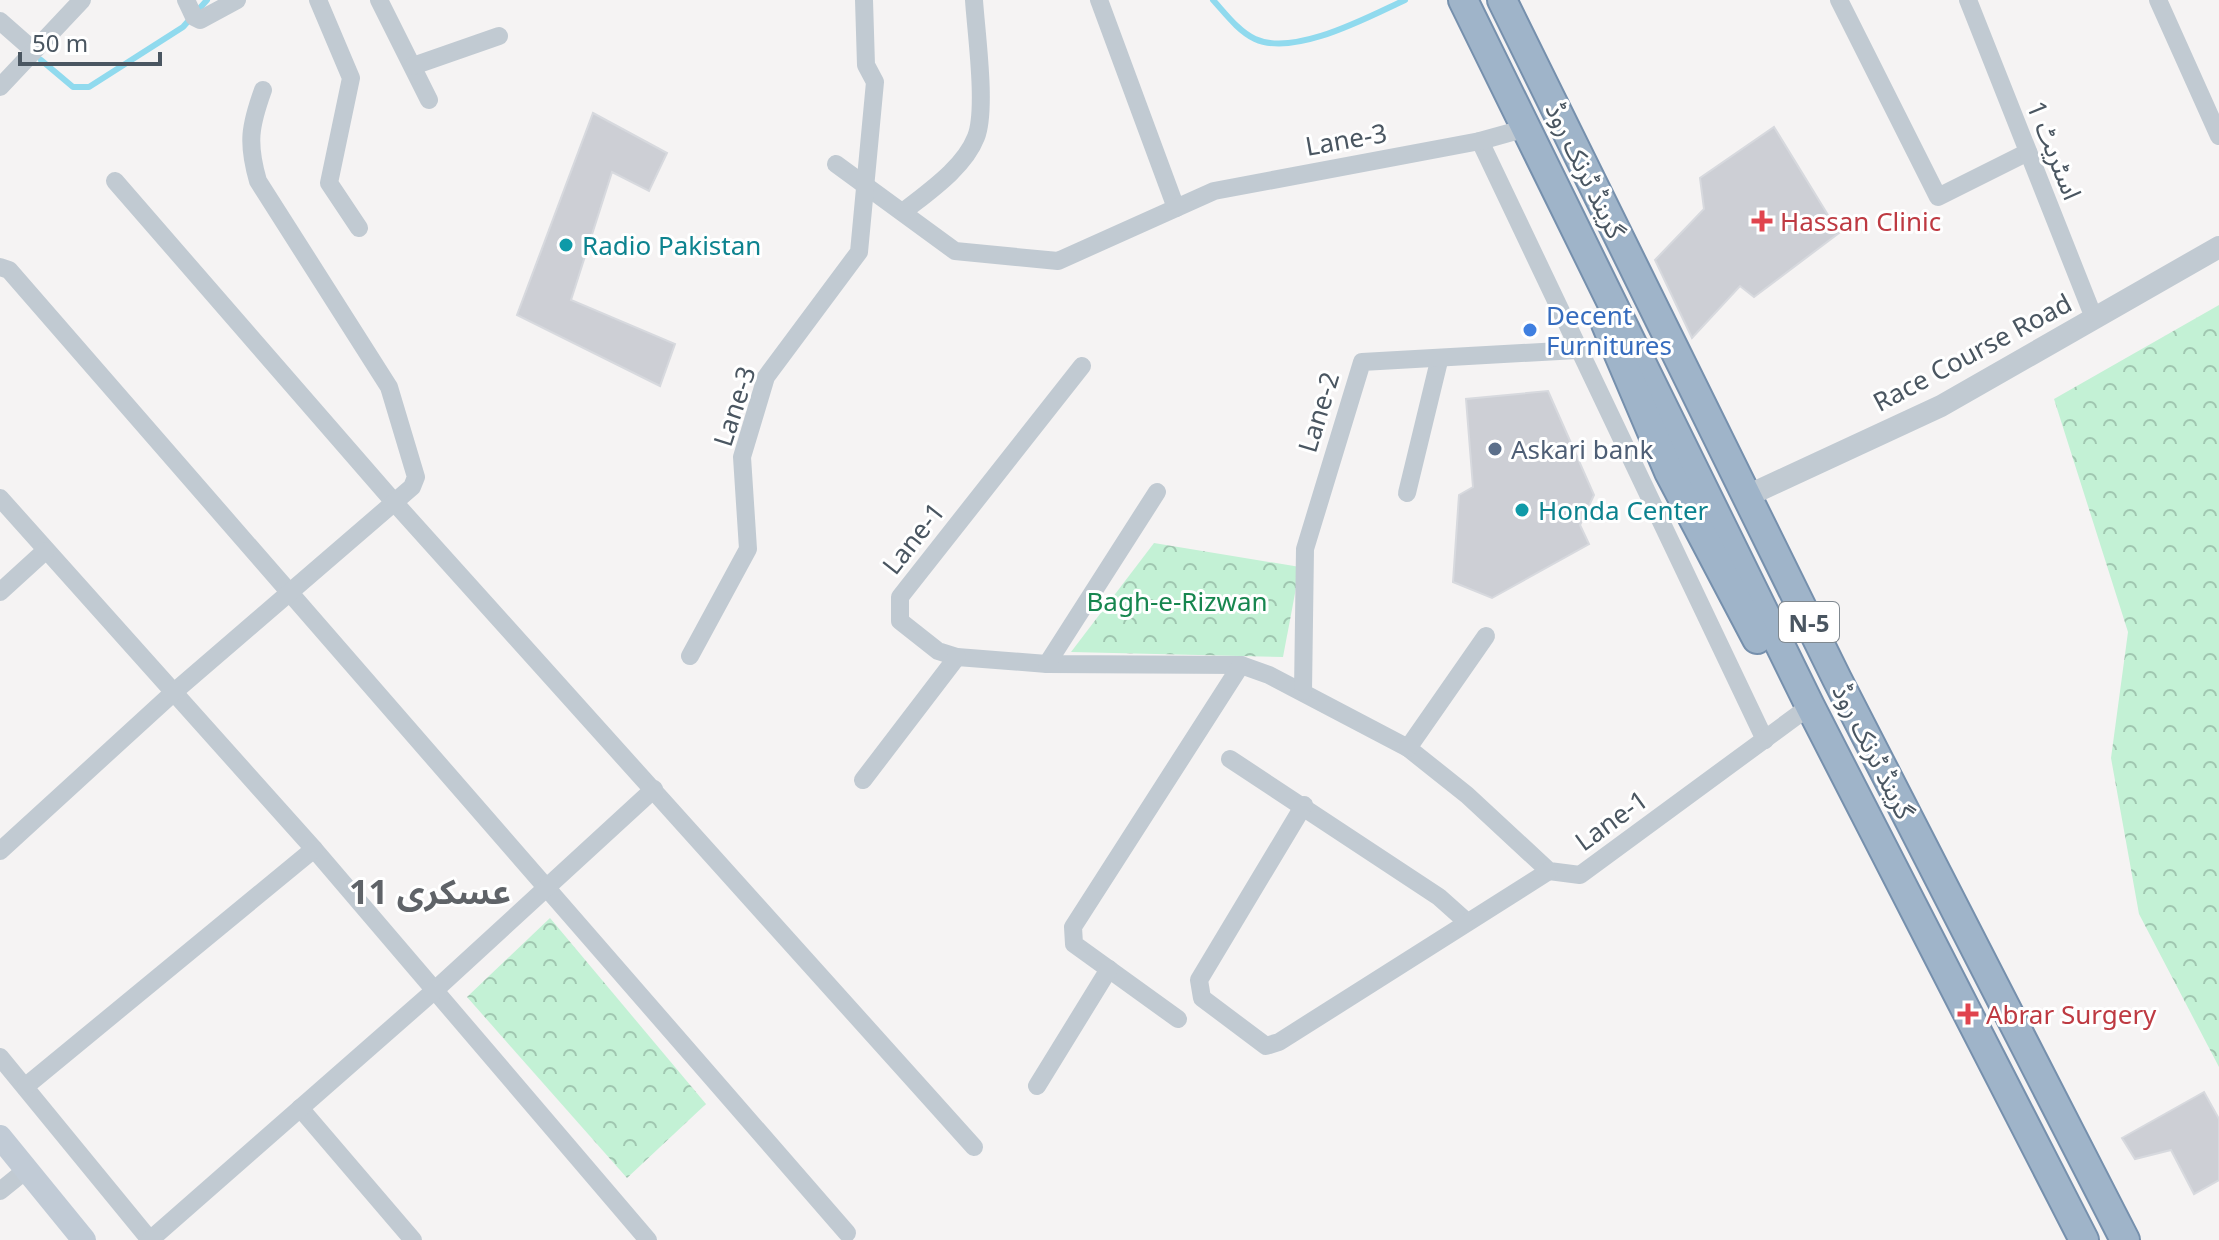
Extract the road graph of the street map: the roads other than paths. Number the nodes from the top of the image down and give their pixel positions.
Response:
1 (82, 0) edge
2 (237, 0) edge
3 (318, 0) edge
4 (379, 0) edge
5 (864, 0) edge
6 (974, 0) edge
7 (1099, 0) edge
8 (1463, 0) edge
9 (1502, 0) edge
10 (1839, 0) edge
11 (1968, 0) edge
12 (2158, 0) edge
13 (190, 8) edge
14 (0, 21) edge
15 (499, 36) dead end
16 (33, 50) junction
17 (413, 66) junction
18 (0, 87) edge
19 (263, 90) dead end
20 (429, 100) dead end
21 (1527, 128) junction
22 (2219, 136) edge
23 (1480, 141) junction
24 (2028, 152) junction
25 (836, 164) dead end
26 (115, 181) dead end
27 (866, 185) junction
28 (1566, 206) junction
29 (1176, 208) junction
30 (903, 212) junction
31 (359, 228) dead end
32 (2219, 247) edge
33 (0, 267) edge
34 (2094, 318) junction
35 (1577, 350) junction
36 (1439, 361) junction
37 (1082, 366) dead end
38 (1157, 492) dead end
39 (1407, 493) dead end
40 (1747, 496) junction
41 (0, 498) edge
42 (394, 502) junction
43 (1717, 513) junction
44 (45, 551) junction
45 (289, 591) junction
46 (0, 592) edge
47 (1486, 636) dead end
48 (690, 656) dead end
49 (957, 657) junction
50 (1047, 664) junction
51 (1241, 665) junction
52 (1303, 691) junction
53 (174, 692) junction
54 (1810, 706) junction
55 (1765, 740) junction
56 (1408, 748) junction
57 (1230, 759) dead end
58 (863, 780) dead end
59 (654, 789) junction
60 (1304, 805) junction
61 (314, 849) junction
62 (0, 851) edge
63 (1549, 871) junction
64 (547, 885) junction
65 (1467, 922) junction
66 (1109, 969) junction
67 (435, 990) junction
68 (1178, 1019) dead end
69 (0, 1057) edge
70 (26, 1086) junction
71 (1037, 1086) dead end
72 (300, 1108) junction
73 (0, 1137) edge
74 (974, 1147) dead end
75 (26, 1170) junction
76 (0, 1191) edge
77 (847, 1233) dead end
78 (84, 1240) edge
79 (150, 1240) edge
80 (413, 1240) edge
81 (648, 1240) edge
82 (2084, 1240) edge
83 (2125, 1240) edge

1 - 16 street
2 - 13 street
3 - 31 street
4 - 17 street
5 - 27 street
6 - 30 street
7 - 29 street
8 - 21 highway, گرینڈ ٹرنک روڈ / N-5
9 - 40 highway, گرینڈ ٹرنک روڈ / N-5
10 - 24 street
11 - 24 street, اسٹریٹ 1
12 - 22 street
14 - 16 street
15 - 17 street
16 - 18 street
17 - 20 street
19 - 42 street
21 - 23 street, Lane-3
21 - 28 highway, گرینڈ ٹرنک روڈ / N-5
23 - 29 street, Lane-3
23 - 35 street
24 - 34 street, اسٹریٹ 1
25 - 27 street, Lane-3
26 - 42 street
27 - 30 street, Lane-3
27 - 48 street, Lane-3
28 - 43 highway, گرینڈ ٹرنک روڈ / N-5
28 - 54 highway, گرینڈ ٹرنک روڈ / N-5
29 - 30 street, Lane-3
32 - 34 street, Race Course Road
33 - 45 street
34 - 40 street, Race Course Road
35 - 36 street, Lane-2
35 - 55 street
36 - 39 street
36 - 52 street, Lane-2
37 - 49 street, Lane-1
38 - 50 street
40 - 43 highway
40 - 83 highway, گرینڈ ٹرنک روڈ / N-5
41 - 44 street
42 - 45 street
42 - 59 street
43 - 54 highway, گرینڈ ٹرنک روڈ / N-5
44 - 46 street
44 - 53 street
45 - 53 street
45 - 64 street
47 - 56 street
49 - 50 street, Lane-1
49 - 58 street
50 - 51 street, Lane-1
51 - 52 street, Lane-1
51 - 66 street
52 - 56 street, Lane-1
53 - 61 street
53 - 62 street
54 - 55 street, Lane-1
54 - 82 highway, گرینڈ ٹرنک روڈ / N-5
55 - 63 street, Lane-1
56 - 63 street, Lane-1
57 - 60 street
59 - 64 street
59 - 74 street
60 - 65 street
60 - 65 street
61 - 67 street
61 - 70 street
63 - 65 street
64 - 67 street
64 - 77 street
66 - 68 street
66 - 71 street
67 - 72 street
67 - 81 street
69 - 70 street
70 - 79 street
72 - 79 street
72 - 80 street
73 - 75 main road
75 - 76 street
75 - 78 main road

